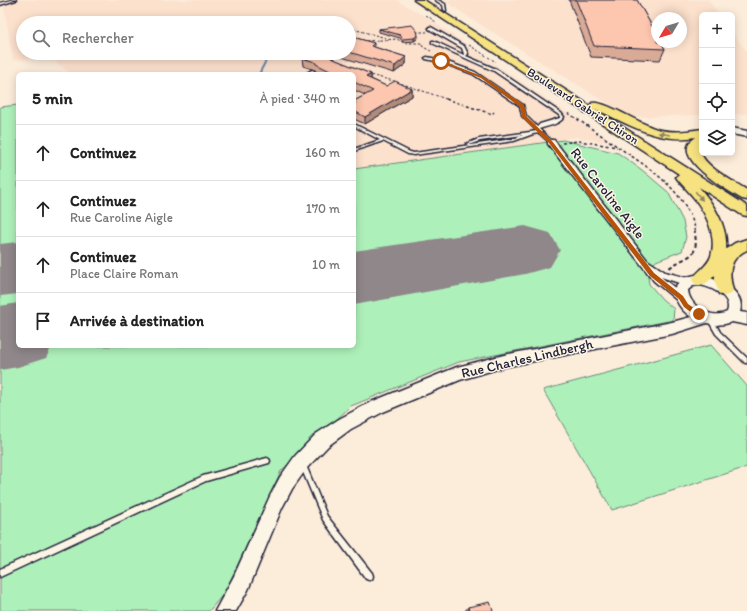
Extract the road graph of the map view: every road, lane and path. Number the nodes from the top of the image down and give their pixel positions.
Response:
1 (15, 0) edge
2 (436, 0) edge
3 (421, 1) edge
4 (0, 4) edge
5 (445, 10) junction
6 (430, 28) dead end
7 (356, 30) edge
8 (388, 40) dead end
9 (433, 42) dead end
10 (464, 56) junction
11 (426, 58) dead end
12 (356, 69) edge
13 (373, 76) junction
14 (369, 78) edge
15 (394, 81) junction
16 (394, 87) edge
17 (596, 105) junction
18 (494, 112) dead end
19 (356, 126) edge
20 (537, 128) junction
21 (540, 132) junction
22 (735, 132) edge
23 (699, 133) edge
24 (747, 134) edge
25 (383, 140) junction
26 (699, 140) edge
27 (639, 142) junction
28 (551, 143) junction
29 (356, 149) edge
30 (747, 196) edge
31 (747, 201) edge
32 (747, 212) edge
33 (747, 244) edge
34 (644, 262) junction
35 (662, 274) junction
36 (694, 281) junction
37 (725, 290) junction
38 (684, 302) junction
39 (738, 310) edge
40 (708, 318) junction
41 (747, 319) edge
42 (681, 325) junction
43 (747, 361) edge
44 (267, 461) dead end
45 (301, 462) junction
46 (0, 573) edge
47 (369, 576) dead end
48 (225, 611) edge

1 - 4 lane
2 - 5 lane
3 - 5 main road, Boulevard Gabriel Chiron
3 - 27 main road, Boulevard Gabriel Chiron
5 - 17 main road, Boulevard Gabriel Chiron
6 - 10 lane
7 - 8 path
9 - 10 lane
10 - 20 lane
11 - 20 lane
12 - 13 path
13 - 14 path
13 - 15 path
15 - 16 path
15 - 18 path
23 -> 17 main road
17 - 31 main road, Boulevard Gabriel Chiron
19 - 25 lane
20 - 21 lane
21 - 25 lane
21 - 28 lane
22 - 24 street
25 - 29 lane
26 - 30 main road
27 - 32 main road, Boulevard Gabriel Chiron
27 -> 36 main road
28 - 34 street, Rue Caroline Aigle
28 - 35 path
33 - 37 main road
34 - 35 street, Rue Caroline Aigle
34 - 38 street, Rue Caroline Aigle
35 - 36 street, Rue Caroline Aigle
36 - 37 street
36 - 38 street
37 - 39 street
38 - 40 street
38 - 42 street
39 - 40 street, Rue Charles Lindbergh
39 - 41 street, Rue Charles Lindbergh
40 - 42 street, Rue Charles Lindbergh
40 - 43 lane
42 - 45 street, Rue Charles Lindbergh
44 - 46 lane
45 - 47 lane
45 - 48 street, Rue Charles Lindbergh

